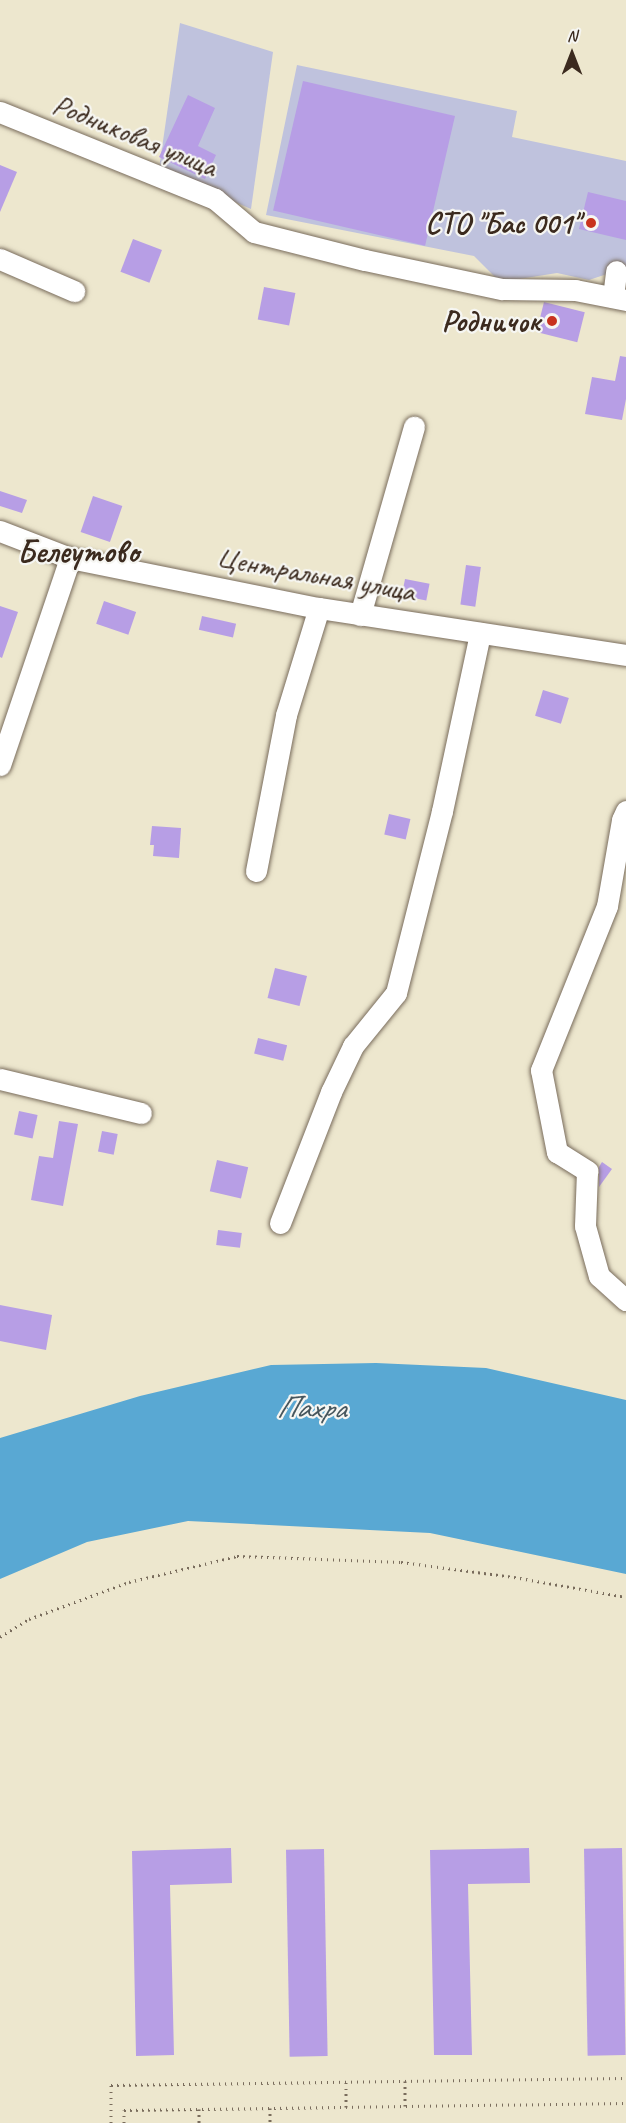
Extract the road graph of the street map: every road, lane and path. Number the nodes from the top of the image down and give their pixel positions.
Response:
1 (0, 112) edge
2 (0, 259) edge
3 (616, 272) dead end
4 (74, 291) dead end
5 (619, 298) edge
6 (414, 427) dead end
7 (0, 531) edge
8 (70, 558) junction
9 (319, 608) junction
10 (360, 615) junction
11 (480, 633) junction
12 (626, 655) edge
13 (0, 765) edge
14 (626, 811) edge
15 (256, 871) dead end
16 (0, 1079) edge
17 (141, 1113) dead end
18 (280, 1223) dead end
19 (626, 1300) edge
20 (626, 1597) edge
21 (0, 1637) edge
22 (626, 2078) edge
23 (405, 2081) junction
24 (346, 2082) junction
25 (626, 2103) edge
26 (405, 2106) junction
27 (346, 2107) junction
28 (270, 2108) junction
29 (199, 2109) junction
30 (111, 2123) edge
31 (124, 2123) edge
32 (199, 2123) edge
33 (270, 2123) edge

1 - 5 street, Родниковая улица
2 - 4 street
3 - 5 street
6 - 10 street
7 - 8 street, Центральная улица
8 - 9 street, Центральная улица
8 - 13 street
9 - 10 street, Центральная улица
9 - 15 street
10 - 11 street, Центральная улица
11 - 12 street, Центральная улица
11 - 18 street
14 - 19 street
16 - 17 street
20 - 21 path
22 - 23 path
23 - 24 path
23 - 26 path
24 - 27 path
24 - 30 path
25 - 26 path
26 - 27 path
27 - 28 path
28 - 29 path
28 - 33 path
29 - 31 path
29 - 32 path

